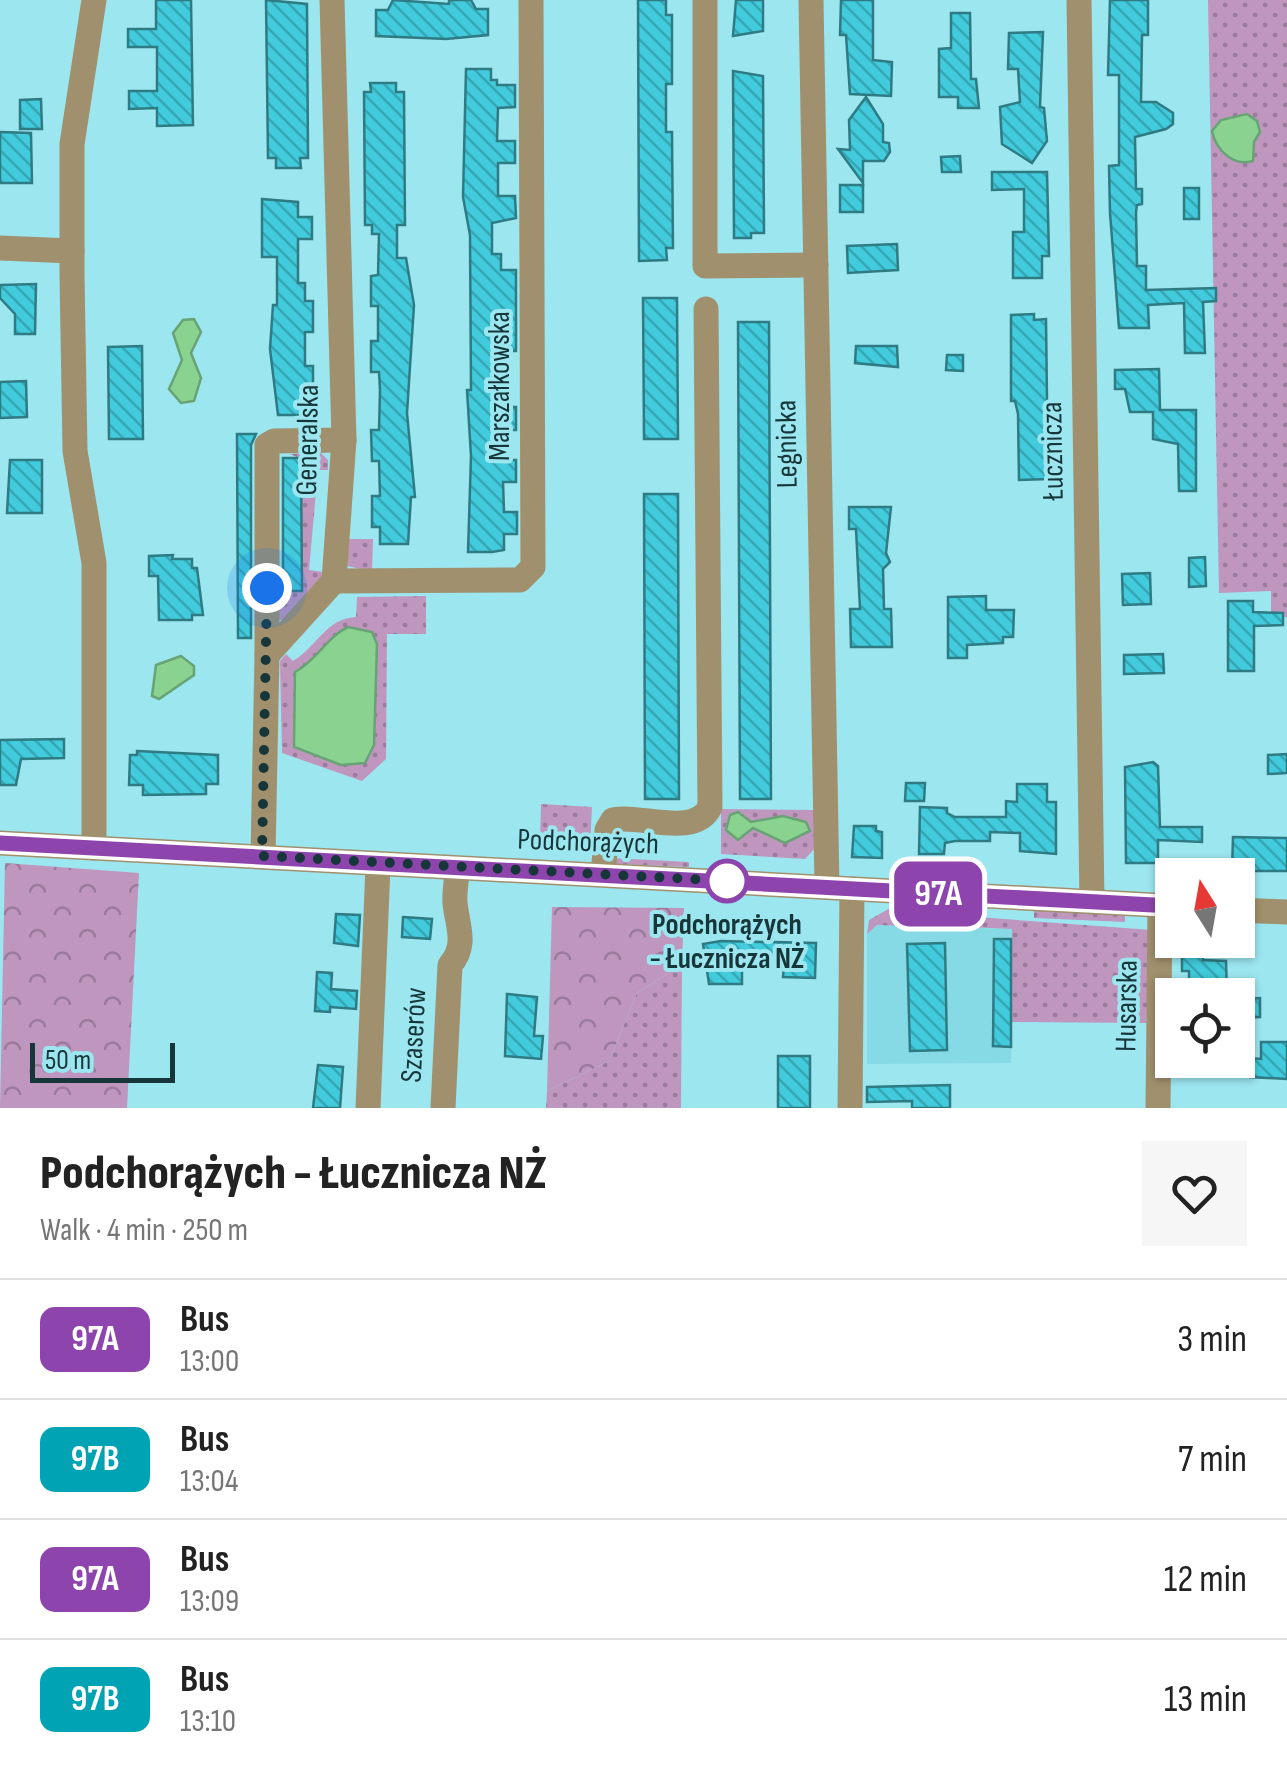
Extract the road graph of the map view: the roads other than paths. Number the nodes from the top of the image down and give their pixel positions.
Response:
1 (94, 0) edge
2 (332, 0) edge
3 (531, 0) edge
4 (705, 0) edge
5 (811, 0) edge
6 (1079, 0) edge
7 (0, 248) edge
8 (72, 251) junction
9 (816, 265) junction
10 (706, 309) dead end
11 (344, 440) junction
12 (334, 581) junction
13 (267, 655) junction
14 (0, 842) edge
15 (94, 848) junction
16 (262, 856) junction
17 (378, 866) junction
18 (457, 869) junction
19 (603, 874) junction
20 (839, 888) junction
21 (1092, 902) junction
22 (1155, 905) edge
23 (1255, 911) edge
24 (1287, 912) edge
25 (1164, 958) edge
26 (368, 1108) edge
27 (443, 1108) edge
28 (850, 1108) edge
29 (1158, 1108) edge

1 - 8 street
2 - 11 street, Generalska
3 - 12 street, Marszałkowska
4 - 9 street
5 - 9 street, Legnicka
6 - 21 street, Łucznicza
7 - 8 street
8 - 15 street
9 - 20 street, Legnicka
10 - 19 street
11 - 12 street, Generalska
11 - 13 street
12 - 13 street
13 - 16 street
14 - 15 street, Podchorążych
15 - 16 street, Podchorążych
16 - 17 street, Podchorążych
17 - 18 street, Podchorążych
17 - 26 street
18 - 19 street, Podchorążych
18 - 27 street, Szaserów
19 - 20 street, Podchorążych
20 - 21 street, Podchorążych
20 - 28 street, Legnicka
21 - 22 street, Podchorążych
23 - 24 street
25 - 29 street, Husarska

